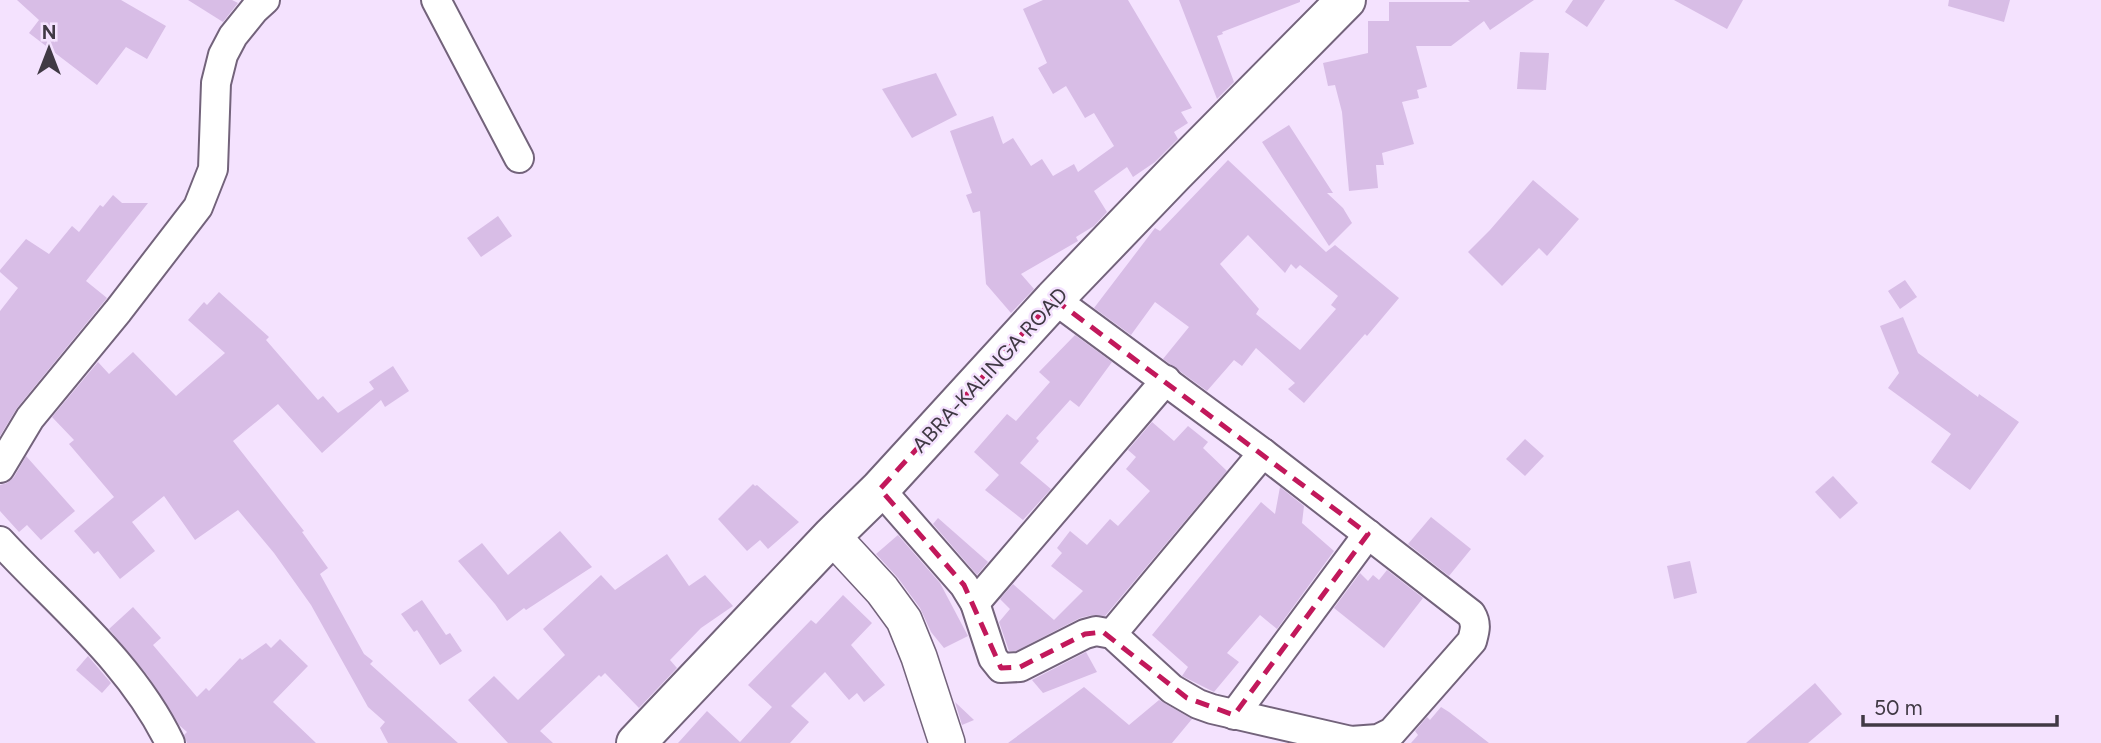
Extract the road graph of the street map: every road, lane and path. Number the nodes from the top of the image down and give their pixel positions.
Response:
1 (265, 0) edge
2 (436, 0) edge
3 (1346, 0) edge
4 (519, 158) dead end
5 (1054, 299) junction
6 (1166, 380) junction
7 (1263, 453) junction
8 (0, 468) edge
9 (880, 489) junction
10 (1368, 534) junction
11 (832, 536) junction
12 (0, 541) edge
13 (975, 603) junction
14 (1112, 634) junction
15 (1234, 715) junction
16 (170, 743) edge
17 (636, 743) edge
18 (947, 743) edge

1 - 8 street
2 - 4 street
3 - 5 main road, ABRA-KALINGA ROAD
5 - 6 street
5 - 9 main road, ABRA-KALINGA ROAD
6 - 7 street
6 - 13 street
7 - 10 street
7 - 14 street
9 - 11 main road, ABRA-KALINGA ROAD
9 - 13 street
10 - 15 street
10 - 15 street
11 - 17 main road, ABRA-KALINGA ROAD
11 - 18 street
12 - 16 street
13 - 14 street
14 - 15 street

